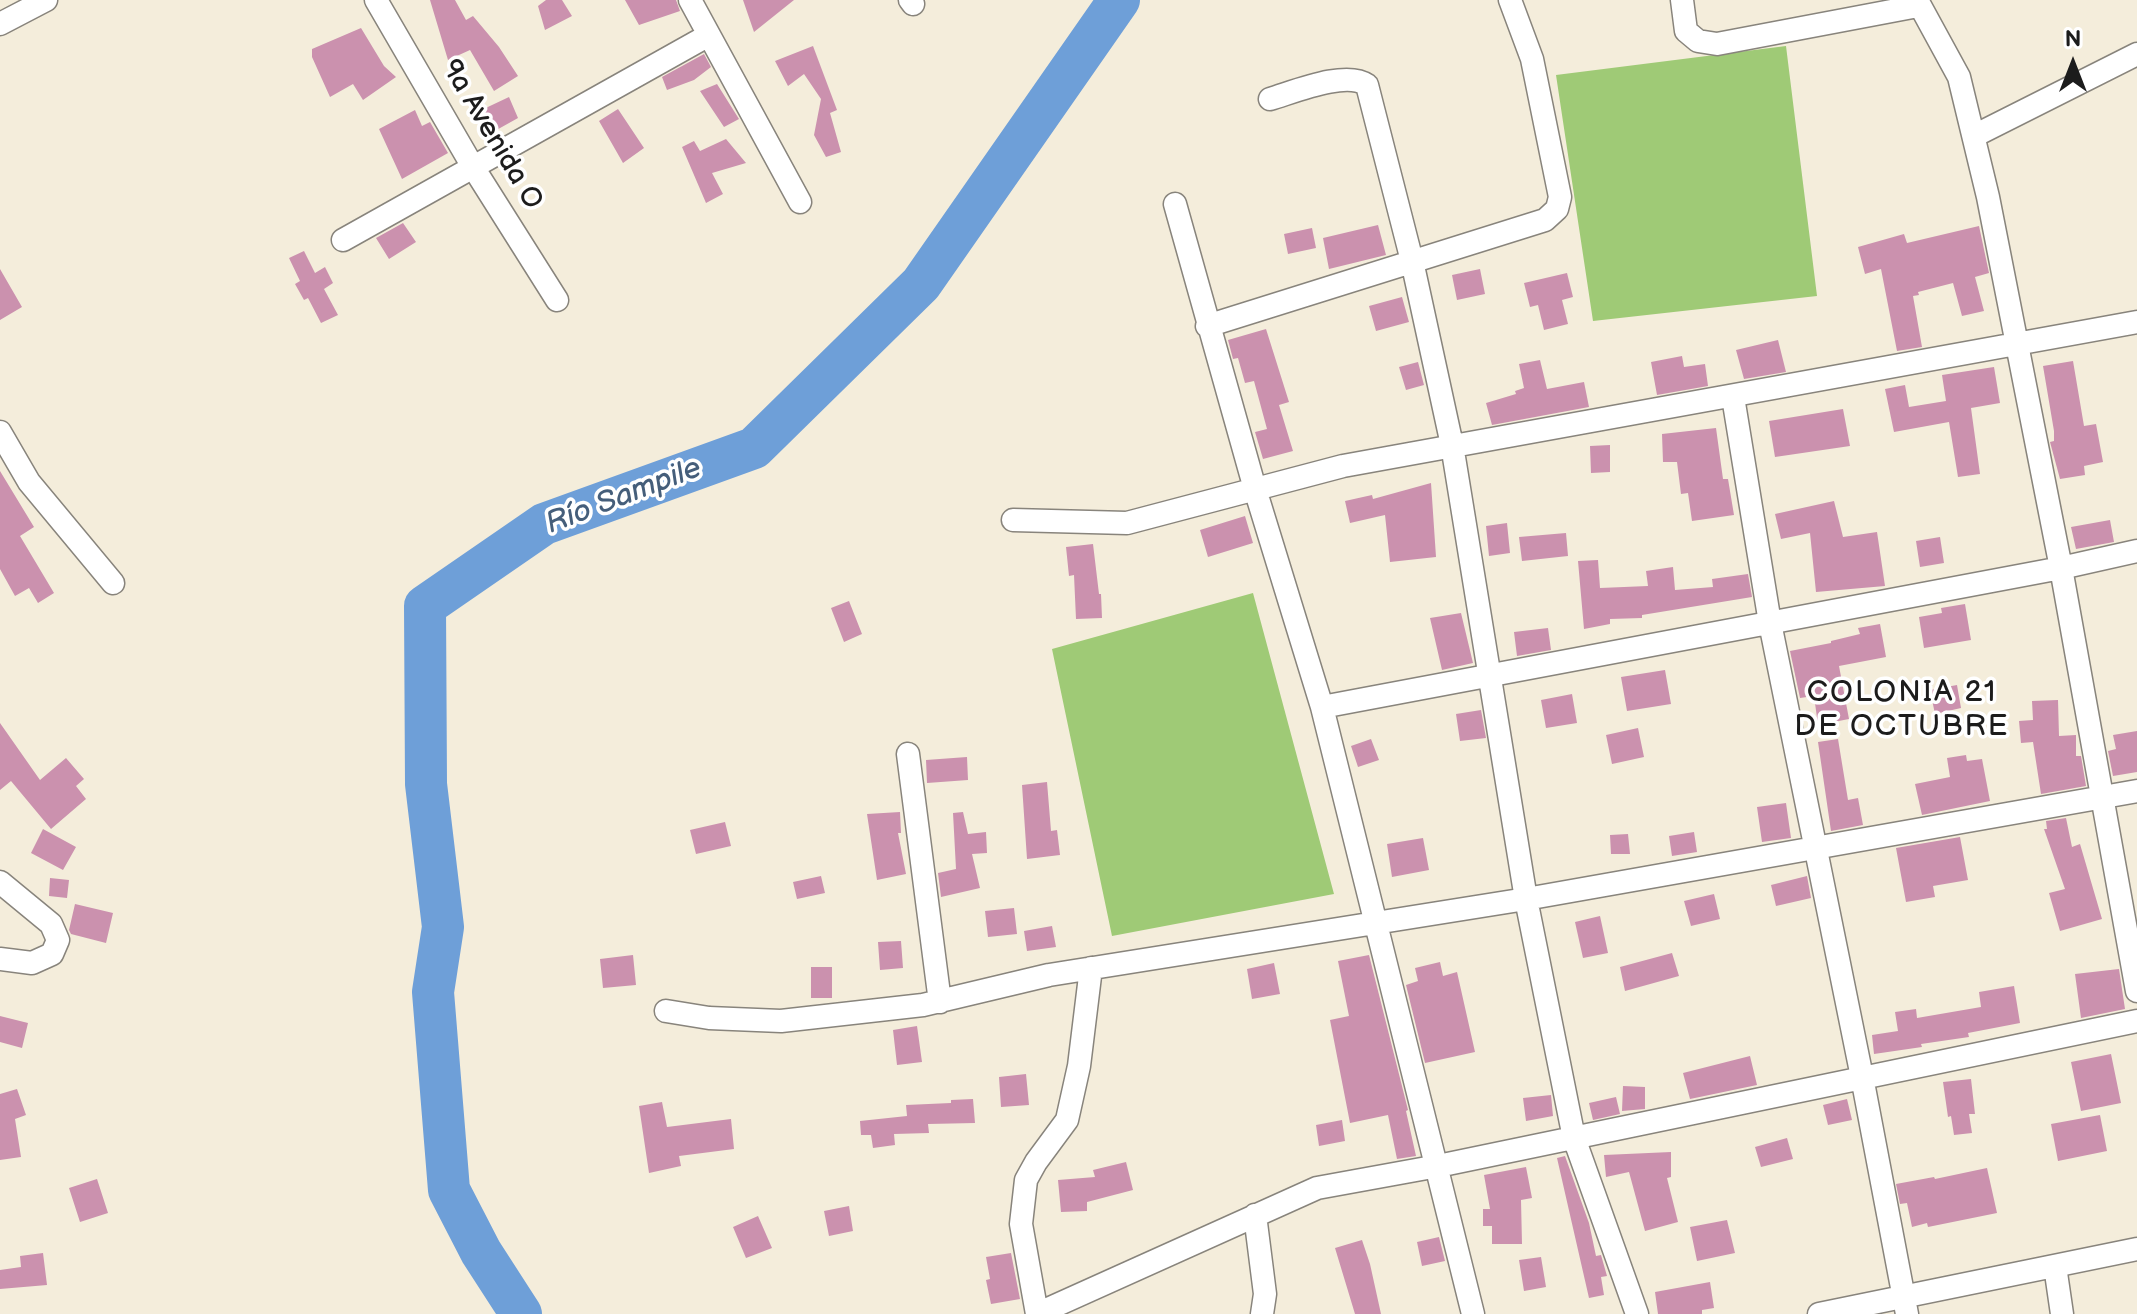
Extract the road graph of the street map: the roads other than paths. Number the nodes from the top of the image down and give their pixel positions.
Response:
1 (46, 0) edge
2 (376, 0) edge
3 (690, 0) edge
4 (1510, 0) edge
5 (1682, 0) edge
6 (1918, 3) edge
7 (0, 24) edge
8 (709, 35) junction
9 (2137, 54) edge
10 (1270, 99) dead end
11 (1974, 136) junction
12 (473, 167) junction
13 (800, 202) dead end
14 (1175, 204) dead end
15 (343, 240) dead end
16 (1412, 261) junction
17 (557, 300) dead end
18 (2137, 322) edge
19 (1207, 326) junction
20 (2019, 345) junction
21 (1733, 397) junction
22 (0, 432) edge
23 (1452, 445) junction
24 (1255, 489) junction
25 (1013, 520) dead end
26 (2137, 551) edge
27 (2061, 568) junction
28 (113, 583) dead end
29 (1770, 623) junction
30 (1490, 676) junction
31 (1322, 707) junction
32 (908, 754) dead end
33 (2137, 791) edge
34 (2102, 797) junction
35 (1815, 850) junction
36 (0, 882) edge
37 (1526, 899) junction
38 (1377, 922) junction
39 (0, 959) edge
40 (1091, 968) junction
41 (2137, 991) edge
42 (940, 1002) junction
43 (666, 1011) dead end
44 (2137, 1021) edge
45 (1862, 1077) junction
46 (1574, 1138) junction
47 (1438, 1166) junction
48 (1255, 1215) junction
49 (2137, 1249) edge
50 (2055, 1266) junction
51 (1904, 1306) edge
52 (1262, 1314) edge
53 (1473, 1314) edge
54 (1637, 1314) edge
55 (1819, 1314) edge
56 (2062, 1314) edge

1 - 7 street
2 - 12 street, 9a Avenida O
3 - 8 street
4 - 16 street
5 - 6 street
6 - 11 street
8 - 12 street
8 - 13 street
9 - 11 street
10 - 16 street
11 - 20 street
12 - 15 street
12 - 17 street, 9a Avenida O
14 - 19 street
16 - 19 street
16 - 23 street
18 - 20 street
19 - 24 street
20 - 21 street
20 - 27 street
21 - 23 street
21 - 29 street
22 - 28 street
23 - 24 street
23 - 30 street
24 - 25 street
24 - 31 street
26 - 27 street
27 - 29 street
27 - 34 street
29 - 30 street
29 - 35 street
30 - 31 street
30 - 37 street
31 - 38 street
32 - 42 street
33 - 34 street
34 - 35 street
34 - 41 street
35 - 37 street
35 - 45 street
36 - 39 street
37 - 38 street
37 - 46 street
38 - 40 street
38 - 47 street
40 - 42 street
40 - 48 street
42 - 43 street
44 - 45 street
45 - 46 street
45 - 51 street
46 - 47 street
46 - 54 street
47 - 48 street
47 - 53 street
48 - 52 street
49 - 50 street
50 - 51 street
50 - 56 street
51 - 55 street

